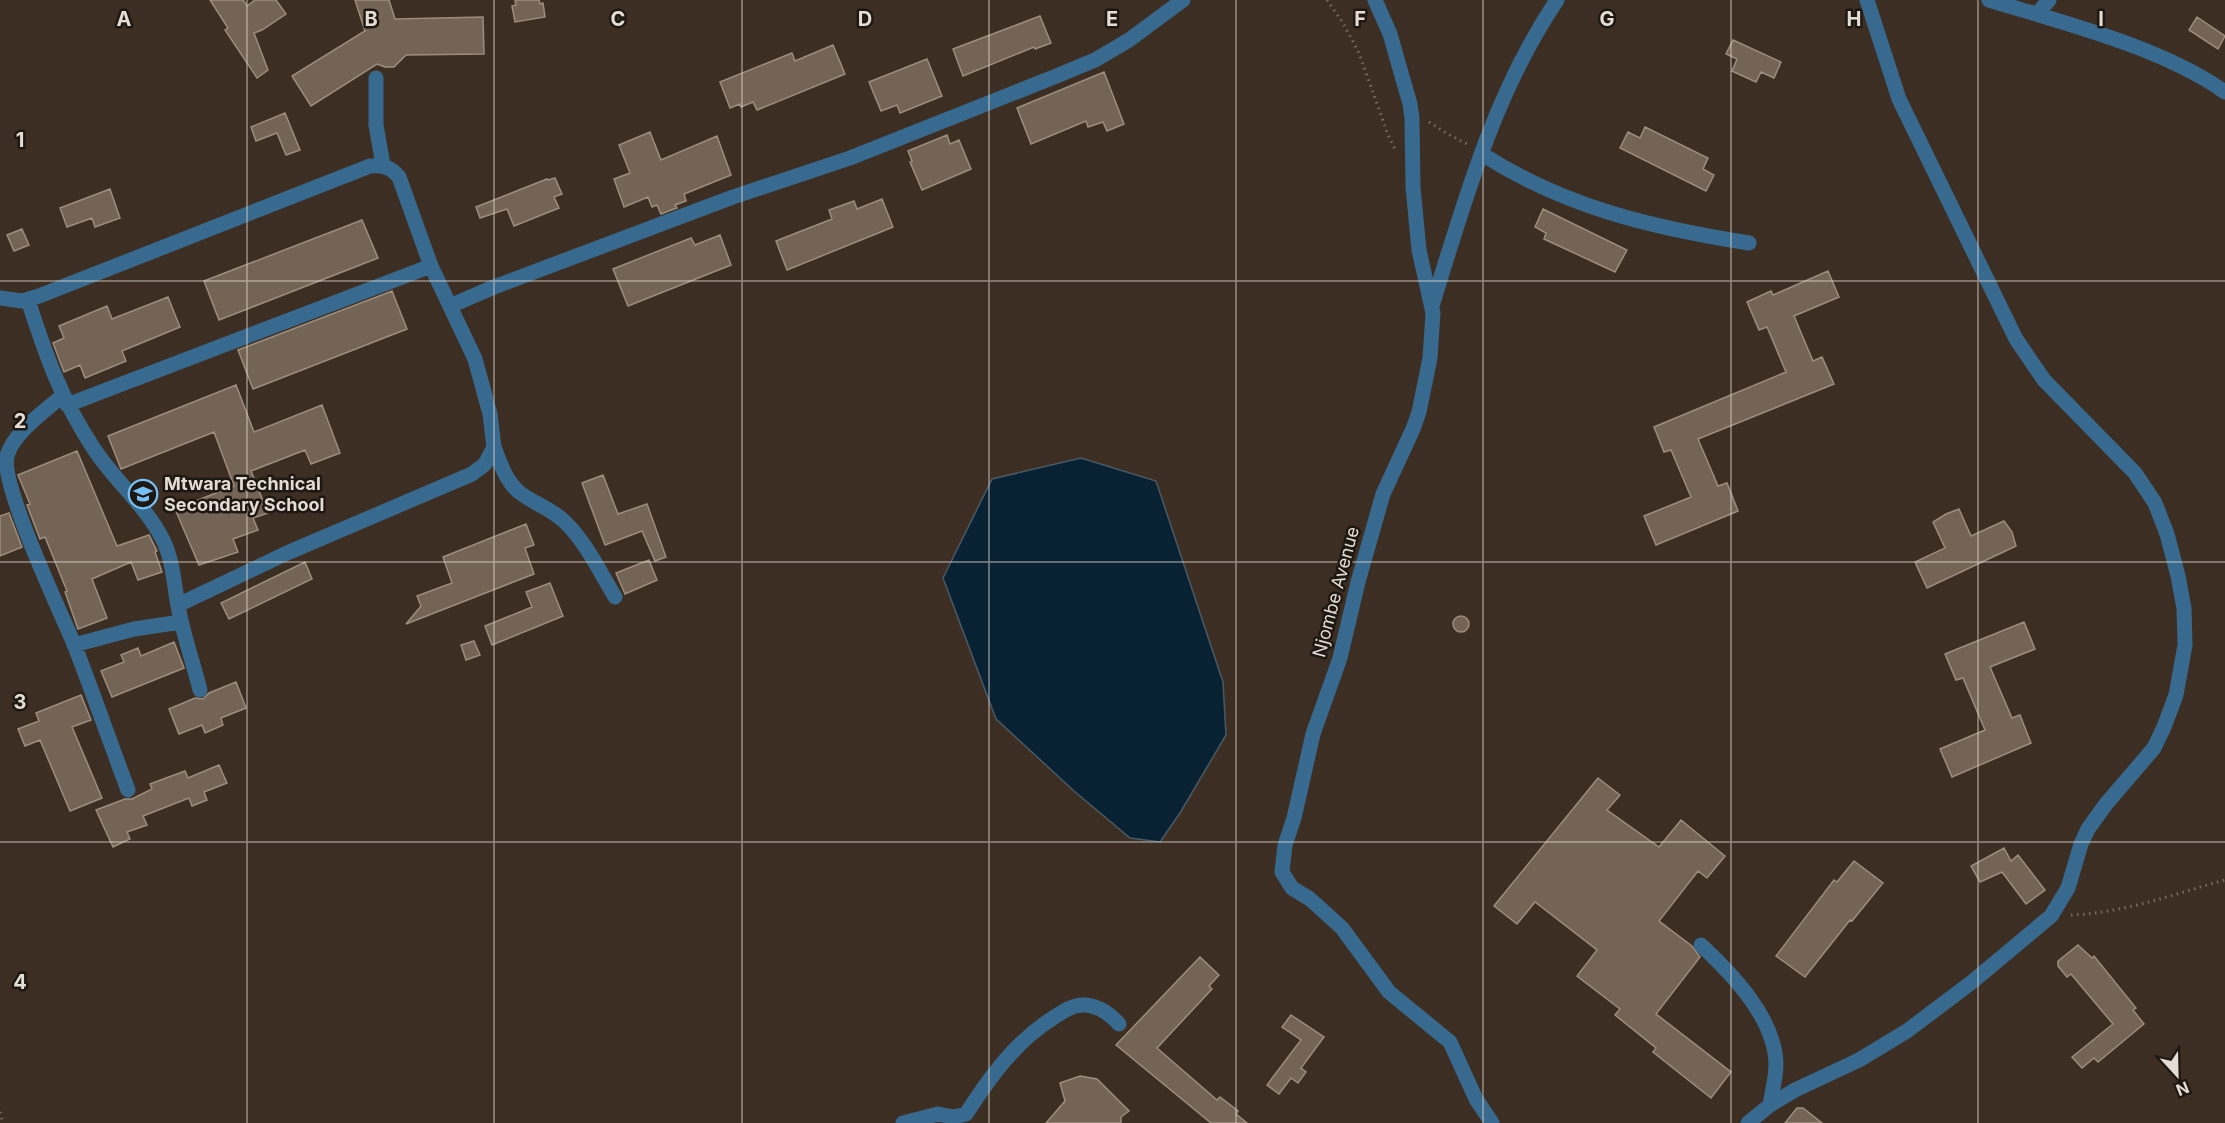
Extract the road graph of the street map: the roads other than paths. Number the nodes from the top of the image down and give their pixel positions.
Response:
1 (1183, 0) edge
2 (1375, 0) edge
3 (1557, 0) edge
4 (1867, 0) edge
5 (1989, 0) edge
6 (2049, 0) edge
7 (2037, 14) junction
8 (376, 78) dead end
9 (2225, 92) edge
10 (1482, 154) junction
11 (383, 165) junction
12 (1749, 243) dead end
13 (431, 266) junction
14 (0, 298) edge
15 (28, 300) junction
16 (1433, 303) junction
17 (450, 306) junction
18 (64, 400) junction
19 (494, 447) junction
20 (615, 597) dead end
21 (178, 605) junction
22 (181, 622) junction
23 (74, 645) junction
24 (200, 690) dead end
25 (128, 790) dead end
26 (1701, 945) dead end
27 (1119, 1024) dead end
28 (1770, 1105) junction
29 (965, 1118) edge
30 (903, 1123) edge
31 (1492, 1123) edge
32 (1748, 1123) edge

1 - 17 street
2 - 16 street, Njombe Avenue
3 - 10 street
4 - 28 street
5 - 7 street
6 - 7 street
7 - 9 street
8 - 11 street
10 - 12 street
10 - 16 street
11 - 13 street
11 - 15 street
13 - 17 street
13 - 18 street
14 - 15 street
15 - 18 street
16 - 31 street, Njombe Avenue
17 - 19 street
18 - 21 street
18 - 23 street
19 - 20 street
19 - 21 street
21 - 22 street
22 - 23 street
22 - 24 street
23 - 25 street
26 - 28 street
27 - 29 street
28 - 32 street
29 - 30 street

